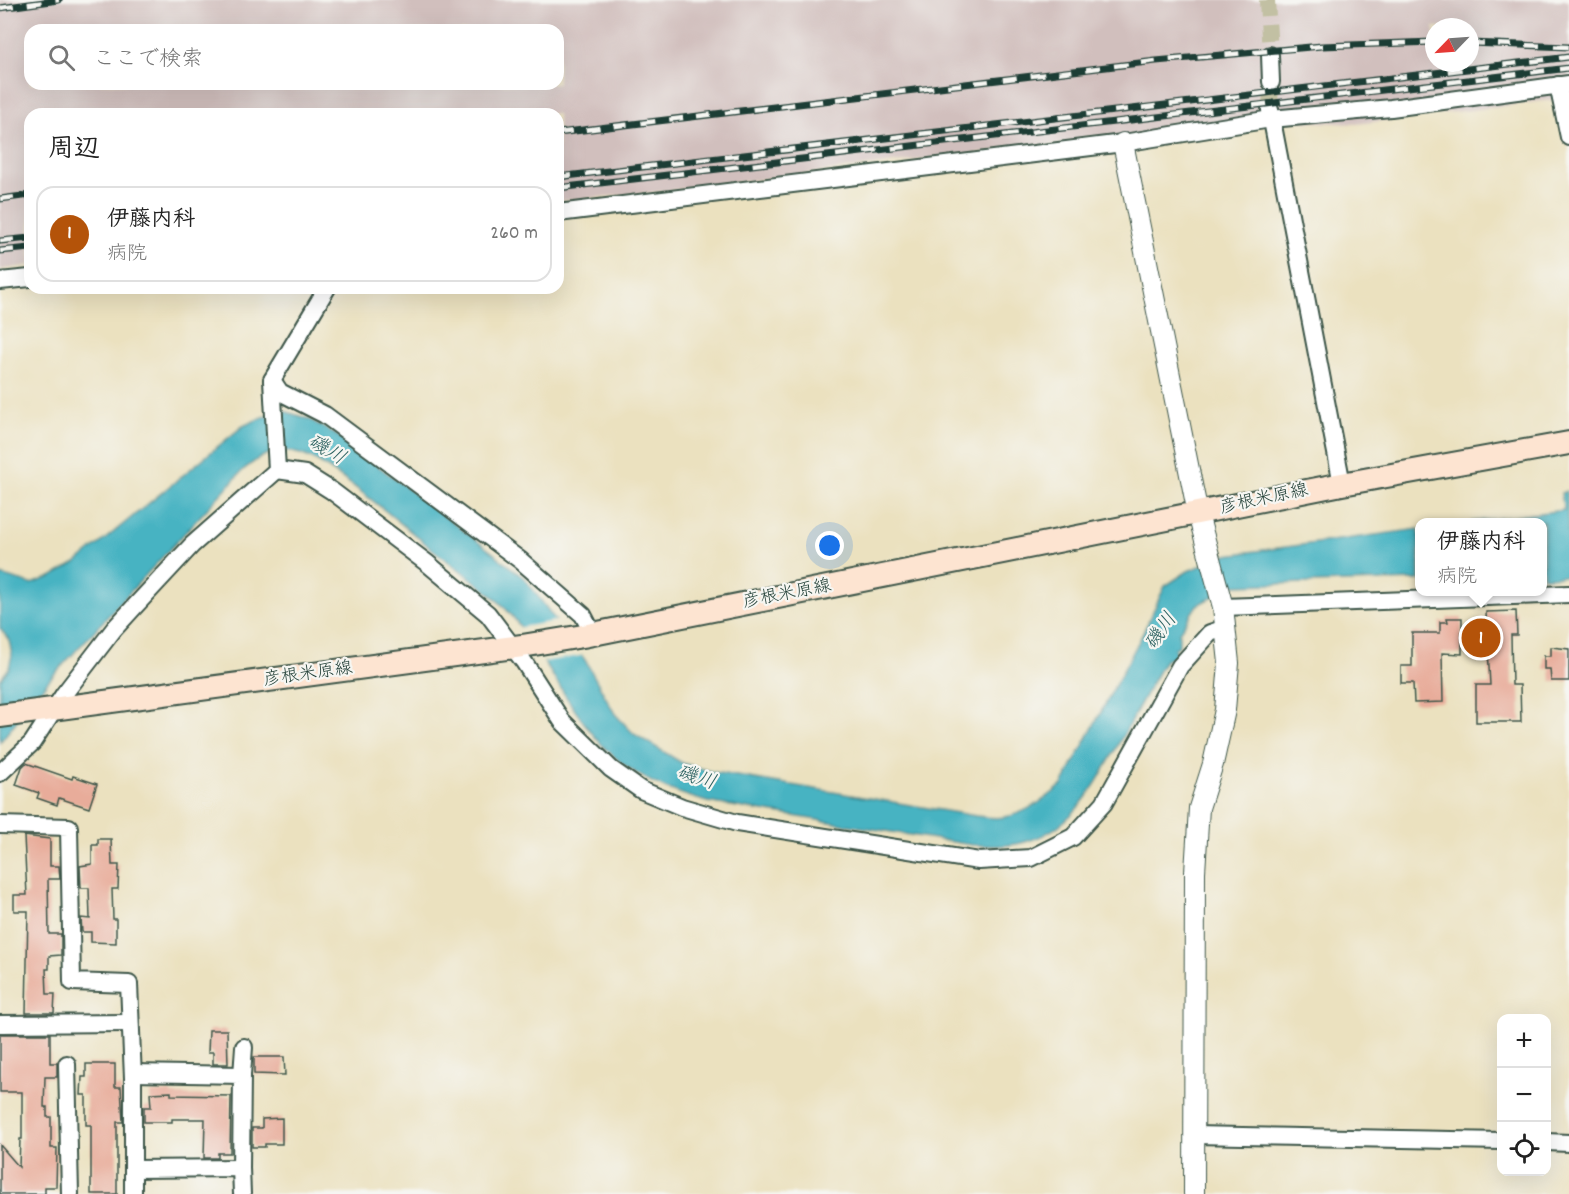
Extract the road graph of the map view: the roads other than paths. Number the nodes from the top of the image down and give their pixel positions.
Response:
1 (1270, 55) tunnel mouth
2 (1271, 82) tunnel mouth
3 (1563, 85) edge
4 (1271, 114) junction
5 (1569, 137) edge
6 (1123, 143) junction
7 (564, 212) edge
8 (24, 279) edge
9 (0, 281) edge
10 (324, 294) edge
11 (272, 386) junction
12 (1569, 443) edge
13 (277, 465) junction
14 (1342, 483) junction
15 (1198, 514) junction
16 (1569, 594) edge
17 (1547, 595) edge
18 (1506, 596) edge
19 (1223, 605) junction
20 (1225, 628) junction
21 (588, 635) junction
22 (518, 647) junction
23 (47, 710) junction
24 (0, 716) edge
25 (0, 773) edge
26 (0, 825) edge
27 (130, 1023) junction
28 (0, 1024) edge
29 (244, 1047) dead end
30 (68, 1064) dead end
31 (133, 1073) junction
32 (242, 1075) junction
33 (1194, 1135) junction
34 (1497, 1141) edge
35 (1551, 1142) edge
36 (1569, 1143) edge
37 (241, 1168) junction
38 (133, 1169) junction
39 (70, 1194) edge
40 (133, 1194) edge
41 (242, 1194) edge
42 (1194, 1194) edge

1 - 2 street
3 - 4 street
3 - 5 street
4 - 6 street
4 - 14 street
6 - 7 street
6 - 15 street
8 - 9 street
10 - 11 street
11 - 13 street
11 - 21 street
12 - 14 main road, 彦根米原線
13 - 22 street
13 - 23 street
14 - 15 main road, 彦根米原線
15 - 19 street
15 - 21 main road, 彦根米原線
16 - 17 street
18 - 19 street
19 - 20 street
20 - 22 street
20 - 33 street
21 - 22 main road, 彦根米原線
22 - 23 main road, 彦根米原線
23 - 24 main road, 彦根米原線
23 - 25 street
26 - 27 street
27 - 28 street
27 - 31 street
29 - 32 street
30 - 39 street
31 - 32 street
31 - 38 street
32 - 37 street
33 - 34 street
33 - 42 street
35 - 36 street
37 - 38 street
37 - 41 street
38 - 40 street

